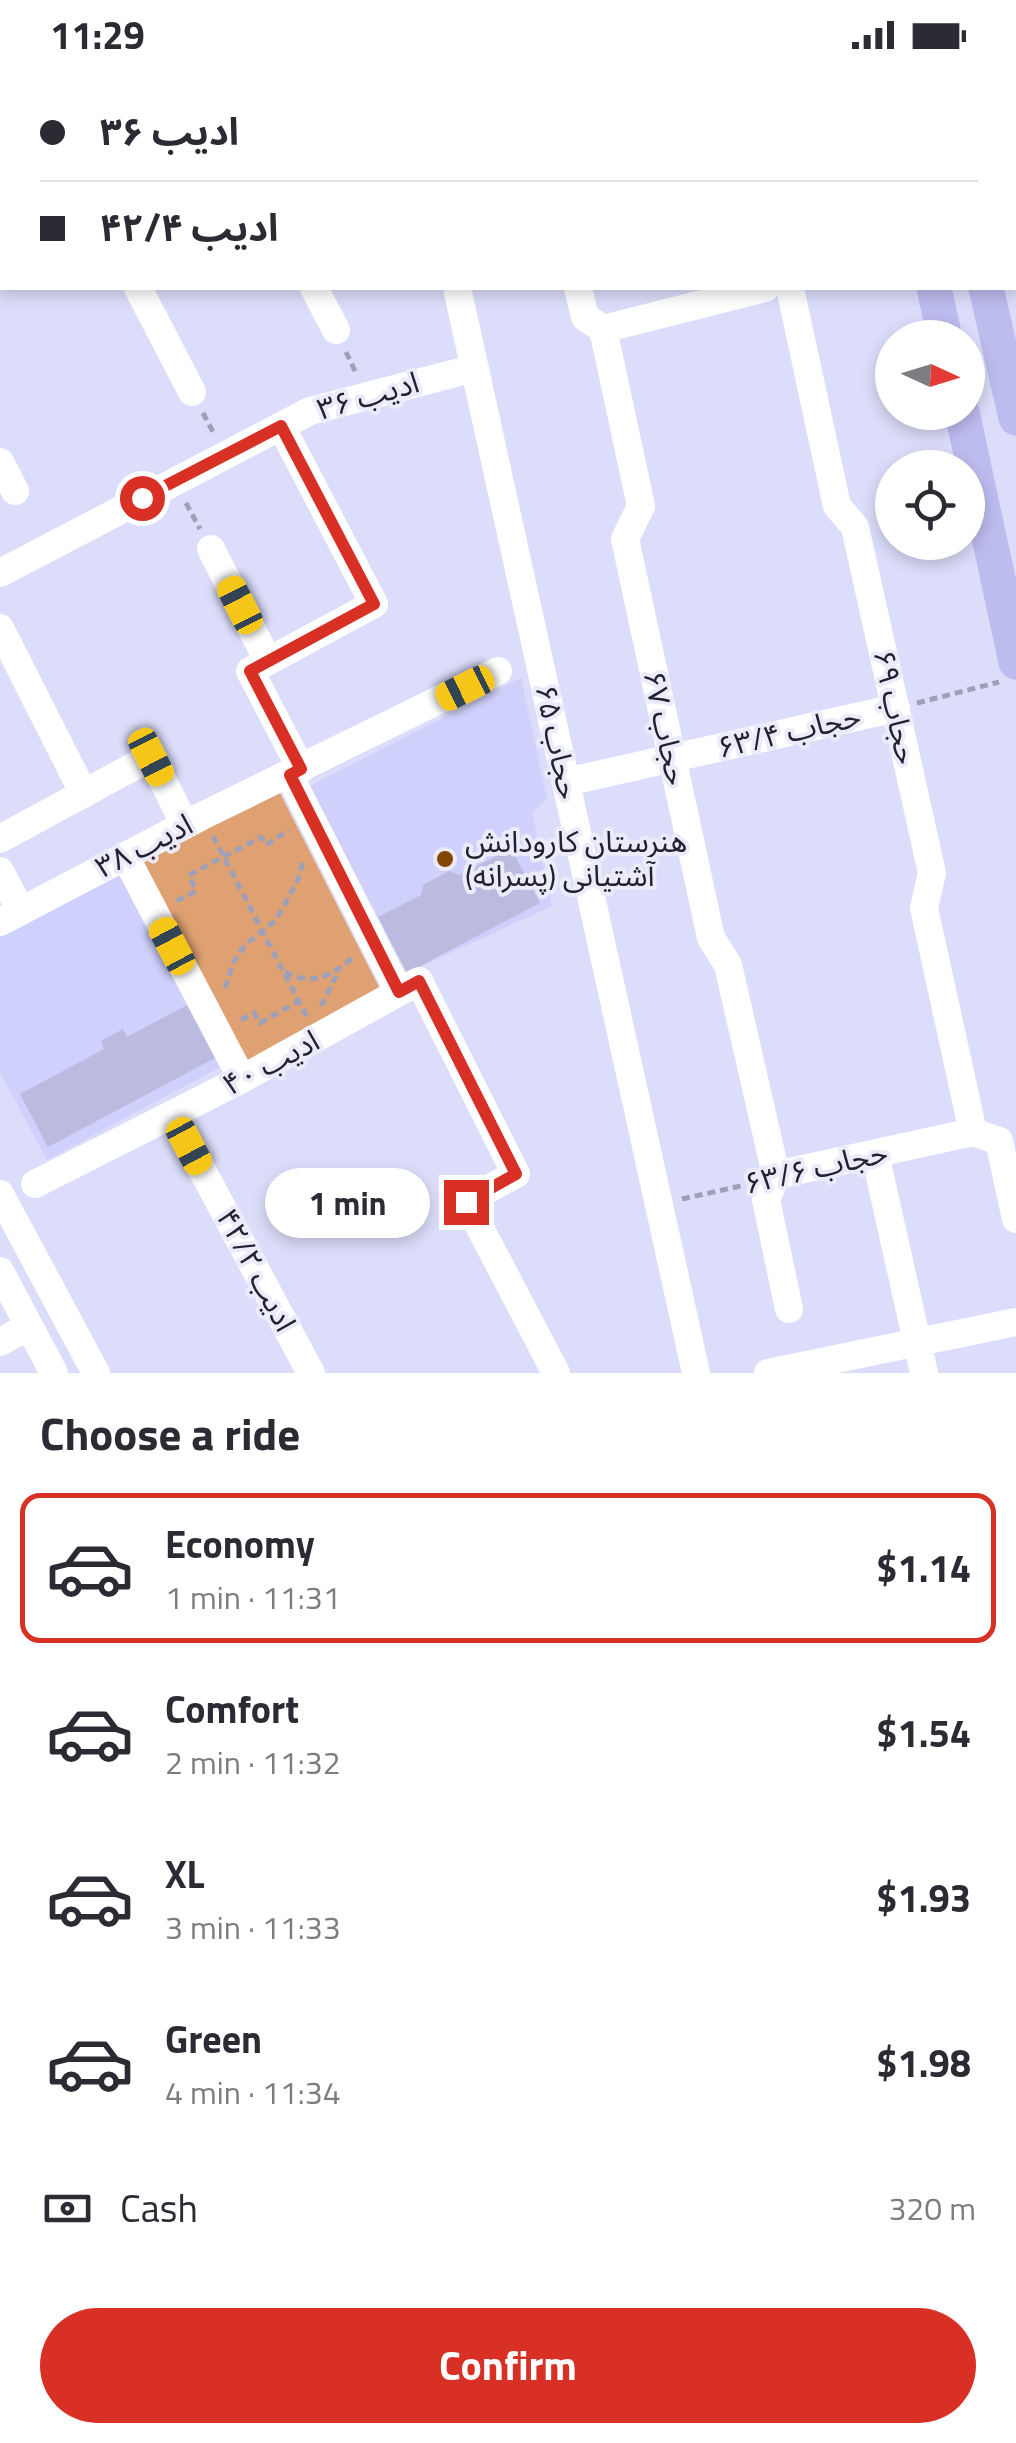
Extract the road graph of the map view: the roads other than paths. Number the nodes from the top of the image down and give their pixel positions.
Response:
1 (139, 290) edge
2 (315, 290) edge
3 (457, 290) edge
4 (578, 290) edge
5 (749, 290) edge
6 (790, 290) edge
7 (934, 290) edge
8 (986, 290) edge
9 (691, 297) edge
10 (941, 320) edge
11 (602, 329) junction
12 (336, 330) road end
13 (474, 368) junction
14 (192, 392) road end
15 (1016, 418) edge
16 (281, 426) junction
17 (966, 430) edge
18 (0, 462) edge
19 (16, 491) dead end
20 (210, 549) road end
21 (0, 573) edge
22 (0, 628) edge
23 (268, 661) junction
24 (1016, 662) edge
25 (498, 671) dead end
26 (896, 708) junction
27 (672, 758) junction
28 (295, 772) junction
29 (566, 782) junction
30 (84, 794) junction
31 (194, 820) junction
32 (0, 839) edge
33 (125, 856) junction
34 (0, 872) edge
35 (11, 916) edge
36 (399, 992) junction
37 (242, 1079) junction
38 (172, 1114) junction
39 (973, 1132) junction
40 (875, 1154) junction
41 (776, 1175) junction
42 (35, 1184) dead end
43 (0, 1194) edge
44 (1016, 1218) edge
45 (0, 1271) edge
46 (789, 1309) dead end
47 (1016, 1322) edge
48 (29, 1326) junction
49 (0, 1342) edge
50 (917, 1342) junction
51 (54, 1373) edge
52 (96, 1373) edge
53 (311, 1373) edge
54 (556, 1373) edge
55 (696, 1373) edge
56 (768, 1373) edge
57 (924, 1373) edge

1 - 14 street
2 - 12 street
3 - 13 street, حجاب ۶۵
4 - 11 street, حجاب ۶۷
5 - 9 street
6 - 26 street, حجاب ۶۹
7 - 10 main road
8 - 15 main road
9 - 11 street
11 - 27 street, حجاب ۶۷
13 - 16 street, ادیب ۳۶
13 - 29 street, حجاب ۶۵
16 - 21 street, ادیب ۳۶
16 - 23 street
17 - 24 main road
18 - 19 street
20 - 23 street
22 - 30 street
23 - 28 street
25 - 28 street, ادیب ۳۸
26 - 27 street, حجاب ۶۳/۴
26 - 39 street, حجاب ۶۹
27 - 29 street, حجاب ۶۳/۴
27 - 41 street, حجاب ۶۷
28 - 31 street, ادیب ۳۸
28 - 36 street
29 - 55 street, حجاب ۶۵
30 - 31 street
30 - 32 street
31 - 33 street, ادیب ۳۸
33 - 35 street, ادیب ۳۸
33 - 37 street
34 - 35 street
36 - 37 street, ادیب ۴۰
36 - 54 street
37 - 38 street, ادیب ۴۰
38 - 42 street, ادیب ۴۰
38 - 53 street, ادیب ۴۲/۲
39 - 40 street, حجاب ۶۳/۶
39 - 44 street
40 - 41 street, حجاب ۶۳/۶
40 - 50 street
41 - 46 street, حجاب ۶۷
43 - 52 street
45 - 48 street
47 - 50 street
48 - 49 street
48 - 51 street
50 - 56 street
50 - 57 street

